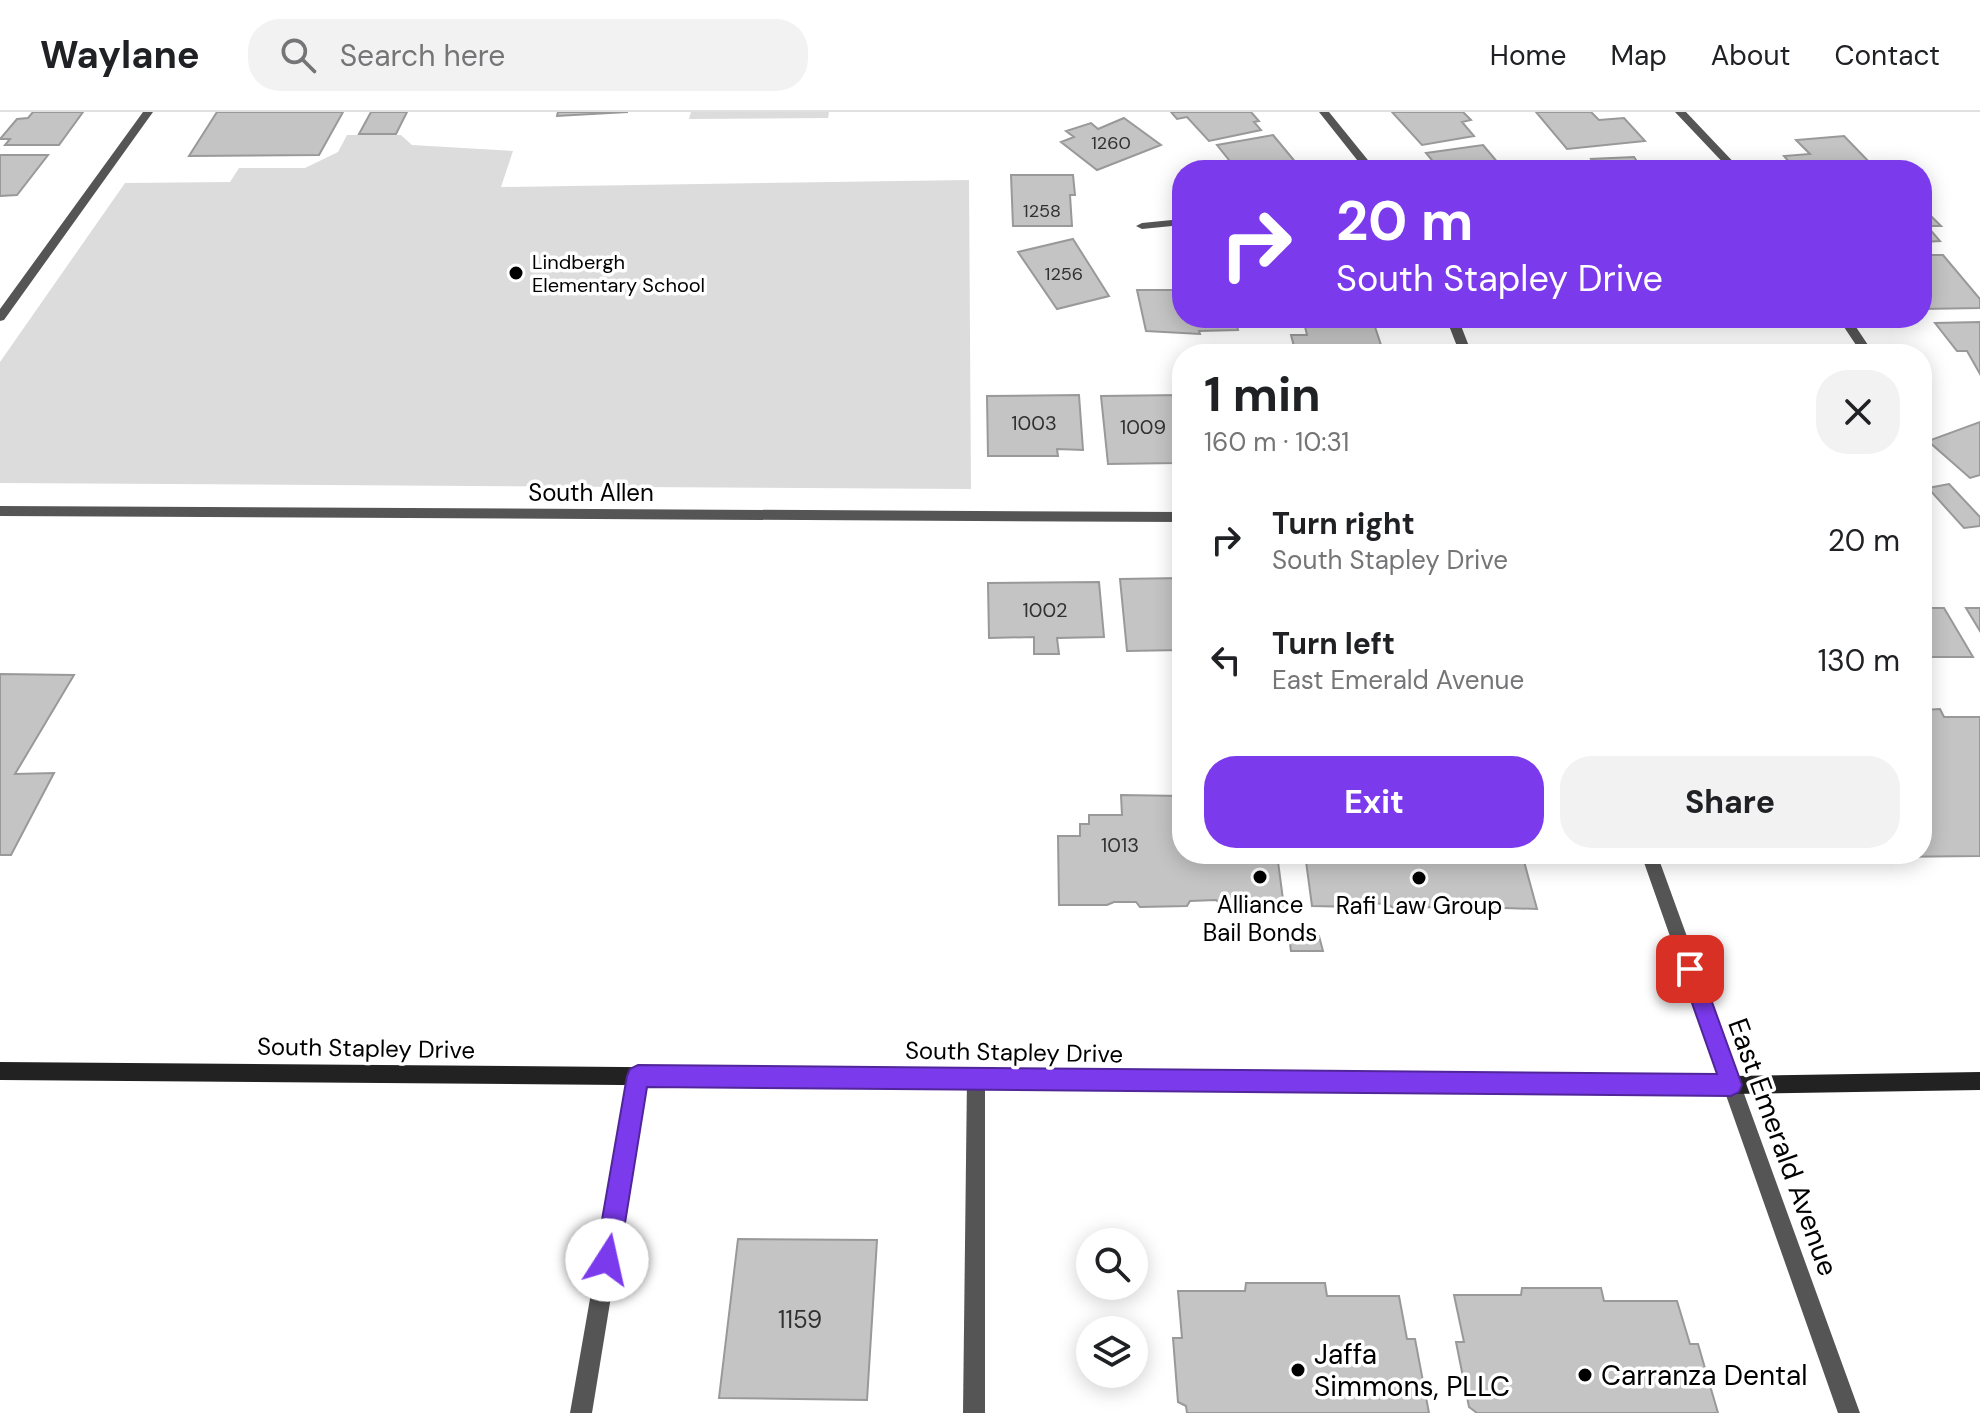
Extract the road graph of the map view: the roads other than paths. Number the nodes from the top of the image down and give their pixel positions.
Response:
1 (148, 112) edge
2 (1324, 112) edge
3 (1680, 112) edge
4 (1363, 160) edge
5 (1726, 160) edge
6 (1172, 223) edge
7 (1142, 226) dead end
8 (0, 317) edge
9 (0, 511) edge
10 (1172, 517) edge
11 (1653, 864) edge
12 (0, 1071) edge
13 (638, 1076) junction
14 (976, 1077) junction
15 (1980, 1081) edge
16 (1731, 1085) junction
17 (581, 1413) edge
18 (974, 1413) edge
19 (1849, 1413) edge

1 - 8 street
2 - 4 street
3 - 5 street
6 - 7 street
9 - 10 street, South Allen
11 - 16 street, East Emerald Avenue
12 - 13 main road, South Stapley Drive
13 - 14 main road, South Stapley Drive
13 - 17 street
14 - 16 main road, South Stapley Drive
14 - 18 street
15 - 16 main road, South Stapley Drive
16 - 19 street, East Emerald Avenue

